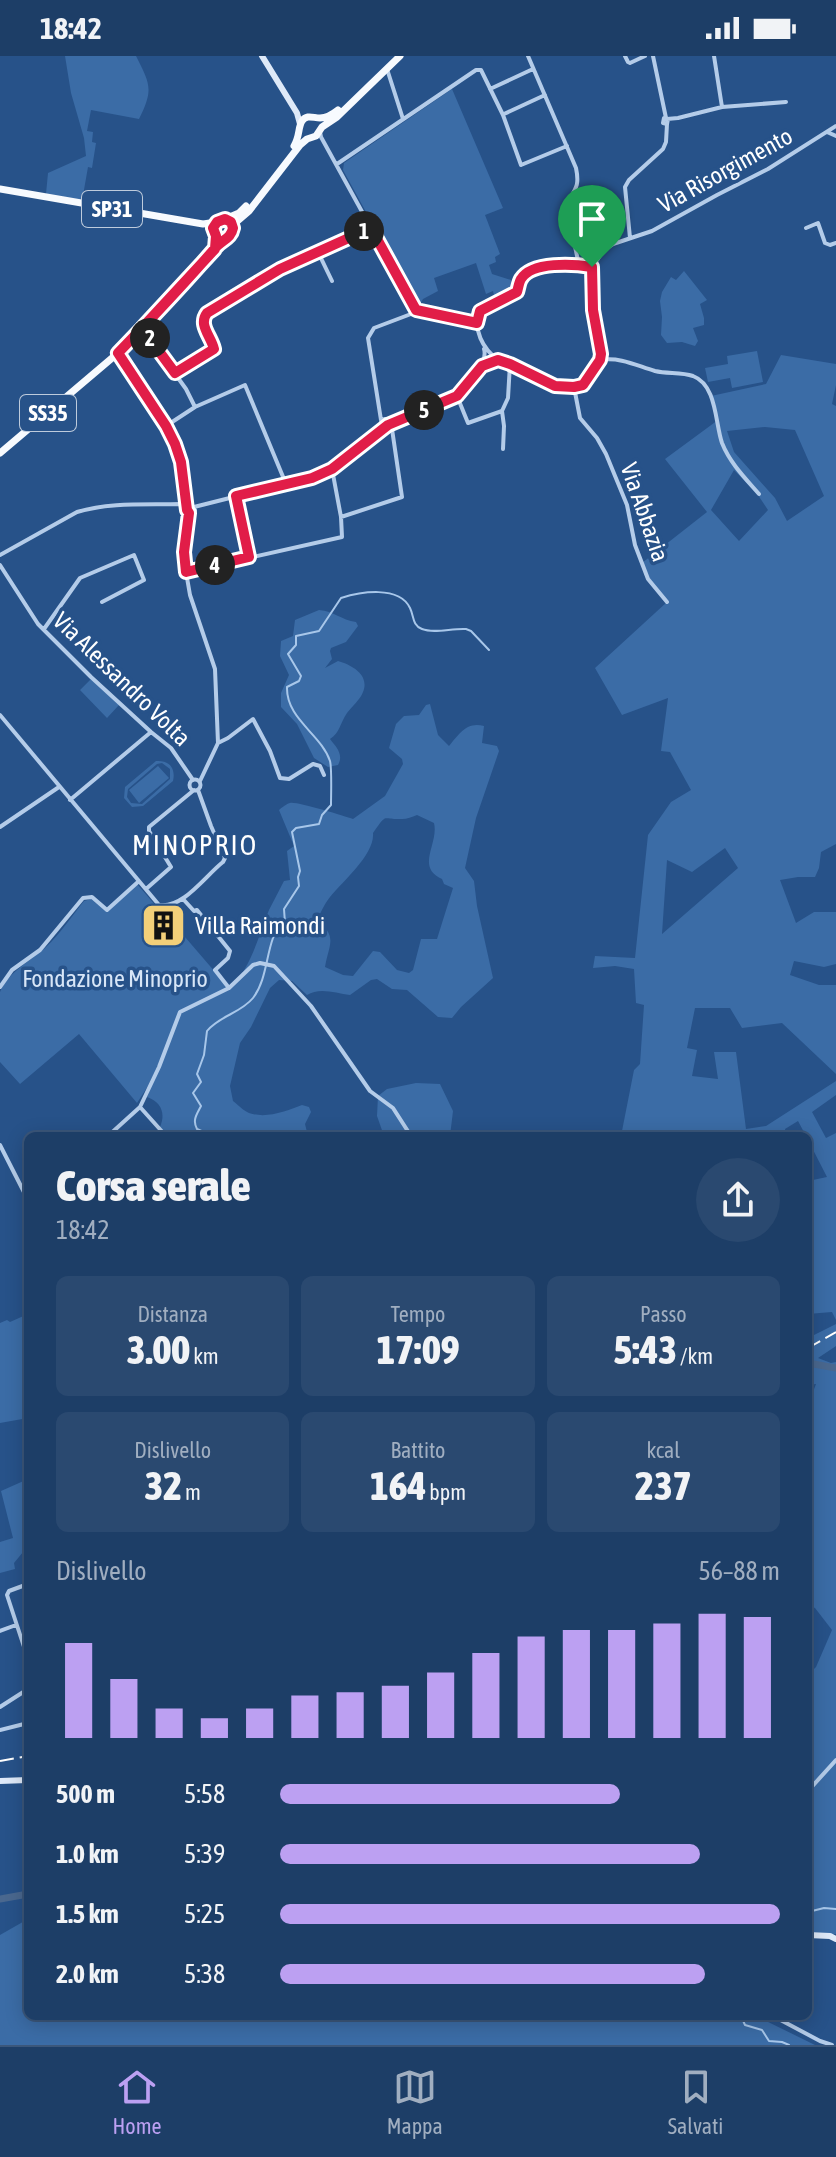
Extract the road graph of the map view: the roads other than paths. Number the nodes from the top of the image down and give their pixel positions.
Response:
1 (262, 56) edge
2 (400, 56) edge
3 (528, 56) edge
4 (625, 56) edge
5 (645, 56) edge
6 (653, 56) edge
7 (714, 56) edge
8 (387, 69) junction
9 (533, 69) junction
10 (371, 84) junction
11 (490, 89) junction
12 (545, 95) junction
13 (786, 102) dead end
14 (722, 107) junction
15 (297, 113) junction
16 (503, 115) junction
17 (312, 118) junction
18 (403, 119) junction
19 (666, 121) junction
20 (836, 126) edge
21 (301, 128) junction
22 (320, 130) junction
23 (827, 132) junction
24 (836, 136) edge
25 (311, 137) junction
26 (567, 146) junction
27 (337, 164) junction
28 (0, 189) edge
29 (221, 220) junction
30 (203, 224) junction
31 (233, 228) junction
32 (371, 228) junction
33 (806, 228) dead end
34 (218, 235) junction
35 (630, 238) junction
36 (836, 243) edge
37 (318, 252) junction
38 (579, 265) junction
39 (592, 267) junction
40 (332, 281) dead end
41 (416, 310) junction
42 (477, 323) junction
43 (142, 328) junction
44 (484, 349) junction
45 (118, 353) junction
46 (498, 360) junction
47 (600, 360) junction
48 (510, 364) junction
49 (482, 366) junction
50 (175, 373) junction
51 (574, 387) junction
52 (457, 396) junction
53 (195, 407) junction
54 (502, 411) junction
55 (385, 423) junction
56 (166, 426) junction
57 (503, 449) dead end
58 (0, 453) edge
59 (332, 469) junction
60 (286, 484) junction
61 (759, 494) dead end
62 (236, 496) junction
63 (190, 509) junction
64 (341, 517) junction
65 (0, 555) edge
66 (249, 557) junction
67 (0, 565) edge
68 (186, 572) junction
69 (102, 602) dead end
70 (667, 602) dead end
71 (44, 629) junction
72 (0, 715) edge
73 (151, 732) junction
74 (218, 743) junction
75 (324, 775) dead end
76 (196, 780) junction
77 (59, 787) junction
78 (196, 790) junction
79 (70, 800) junction
80 (0, 827) edge
81 (139, 881) junction
82 (146, 889) junction
83 (183, 899) junction
84 (0, 987) edge
85 (229, 988) junction
86 (140, 1107) junction
87 (112, 1132) edge
88 (162, 1132) edge
89 (408, 1132) edge
90 (0, 1145) edge
91 (24, 1192) edge
92 (24, 1585) edge
93 (16, 1625) junction
94 (0, 1631) edge
95 (24, 1648) edge
96 (24, 1692) edge
97 (0, 1707) edge
98 (24, 1724) edge
99 (0, 1730) edge
100 (836, 1760) edge
101 (24, 1780) edge
102 (0, 1781) edge
103 (812, 1787) edge
104 (812, 1935) edge
105 (836, 1939) edge
106 (781, 2020) edge
107 (832, 2045) edge

1 - 15 main road
2 - 8 main road
3 - 9 street
4 - 5 street
6 - 19 street
7 - 14 street
8 - 10 main road
8 - 18 street
9 - 11 street
9 - 12 street
10 - 17 main road
10 - 22 main road
11 - 16 street
11 - 18 street
12 - 16 street
12 - 26 street
13 - 14 street
14 - 19 street
15 - 17 main road
15 - 21 main road
16 - 26 street
17 - 21 main road
17 - 22 main road
18 - 27 street
19 - 35 street
20 - 23 street, Via Risorgimento
21 - 25 main road
21 - 29 main road
22 - 25 main road
22 - 27 street
23 - 24 street
23 - 35 street, Via Risorgimento
25 - 31 main road
26 - 38 street
27 - 32 street
28 - 30 main road, SP31
29 - 30 main road, SP31
29 - 31 main road
29 - 34 main road
30 - 34 main road, SP31
31 - 34 main road
32 - 37 street
32 - 41 street
33 - 36 street
34 - 43 main road, SS35
35 - 39 street, Via Risorgimento
37 - 40 street
37 - 50 street
38 - 39 street
38 - 42 street
39 - 47 street
41 - 42 street
41 - 55 street
42 - 44 street
43 - 45 main road, SS35
43 - 50 street
44 - 46 street
44 - 49 street
45 - 56 street
45 - 58 main road, SS35
46 - 48 street
46 - 49 street
47 - 51 street
47 - 61 street
48 - 51 street
48 - 54 street
49 - 52 street
50 - 53 street
51 - 70 street, Via Abbazia
52 - 54 street
52 - 55 street
53 - 56 street
53 - 60 street
54 - 57 street
55 - 59 street
55 - 64 street
56 - 63 street
59 - 60 street
59 - 64 street
60 - 62 street
62 - 63 street
62 - 66 street
63 - 65 street
63 - 68 street
64 - 66 street
66 - 68 street
67 - 71 street, Via Alessandro Volta
68 - 74 street
69 - 71 street
71 - 73 street, Via Alessandro Volta
72 - 77 street
73 - 76 street, Via Alessandro Volta
73 - 79 street
74 - 75 street
74 - 76 street
76 - 78 street
76 - 78 street
77 - 79 street
77 - 80 street
78 - 82 street
78 - 83 street
79 - 81 street
81 - 82 street
81 - 84 street
82 - 83 street
83 - 85 street
85 - 86 street
85 - 89 street
86 - 87 street
86 - 88 street
90 - 91 street
92 - 93 street
93 - 94 street
93 - 95 street
96 - 97 street
98 - 99 street
100 - 103 street
101 - 102 main road
104 - 105 main road
106 - 107 street

